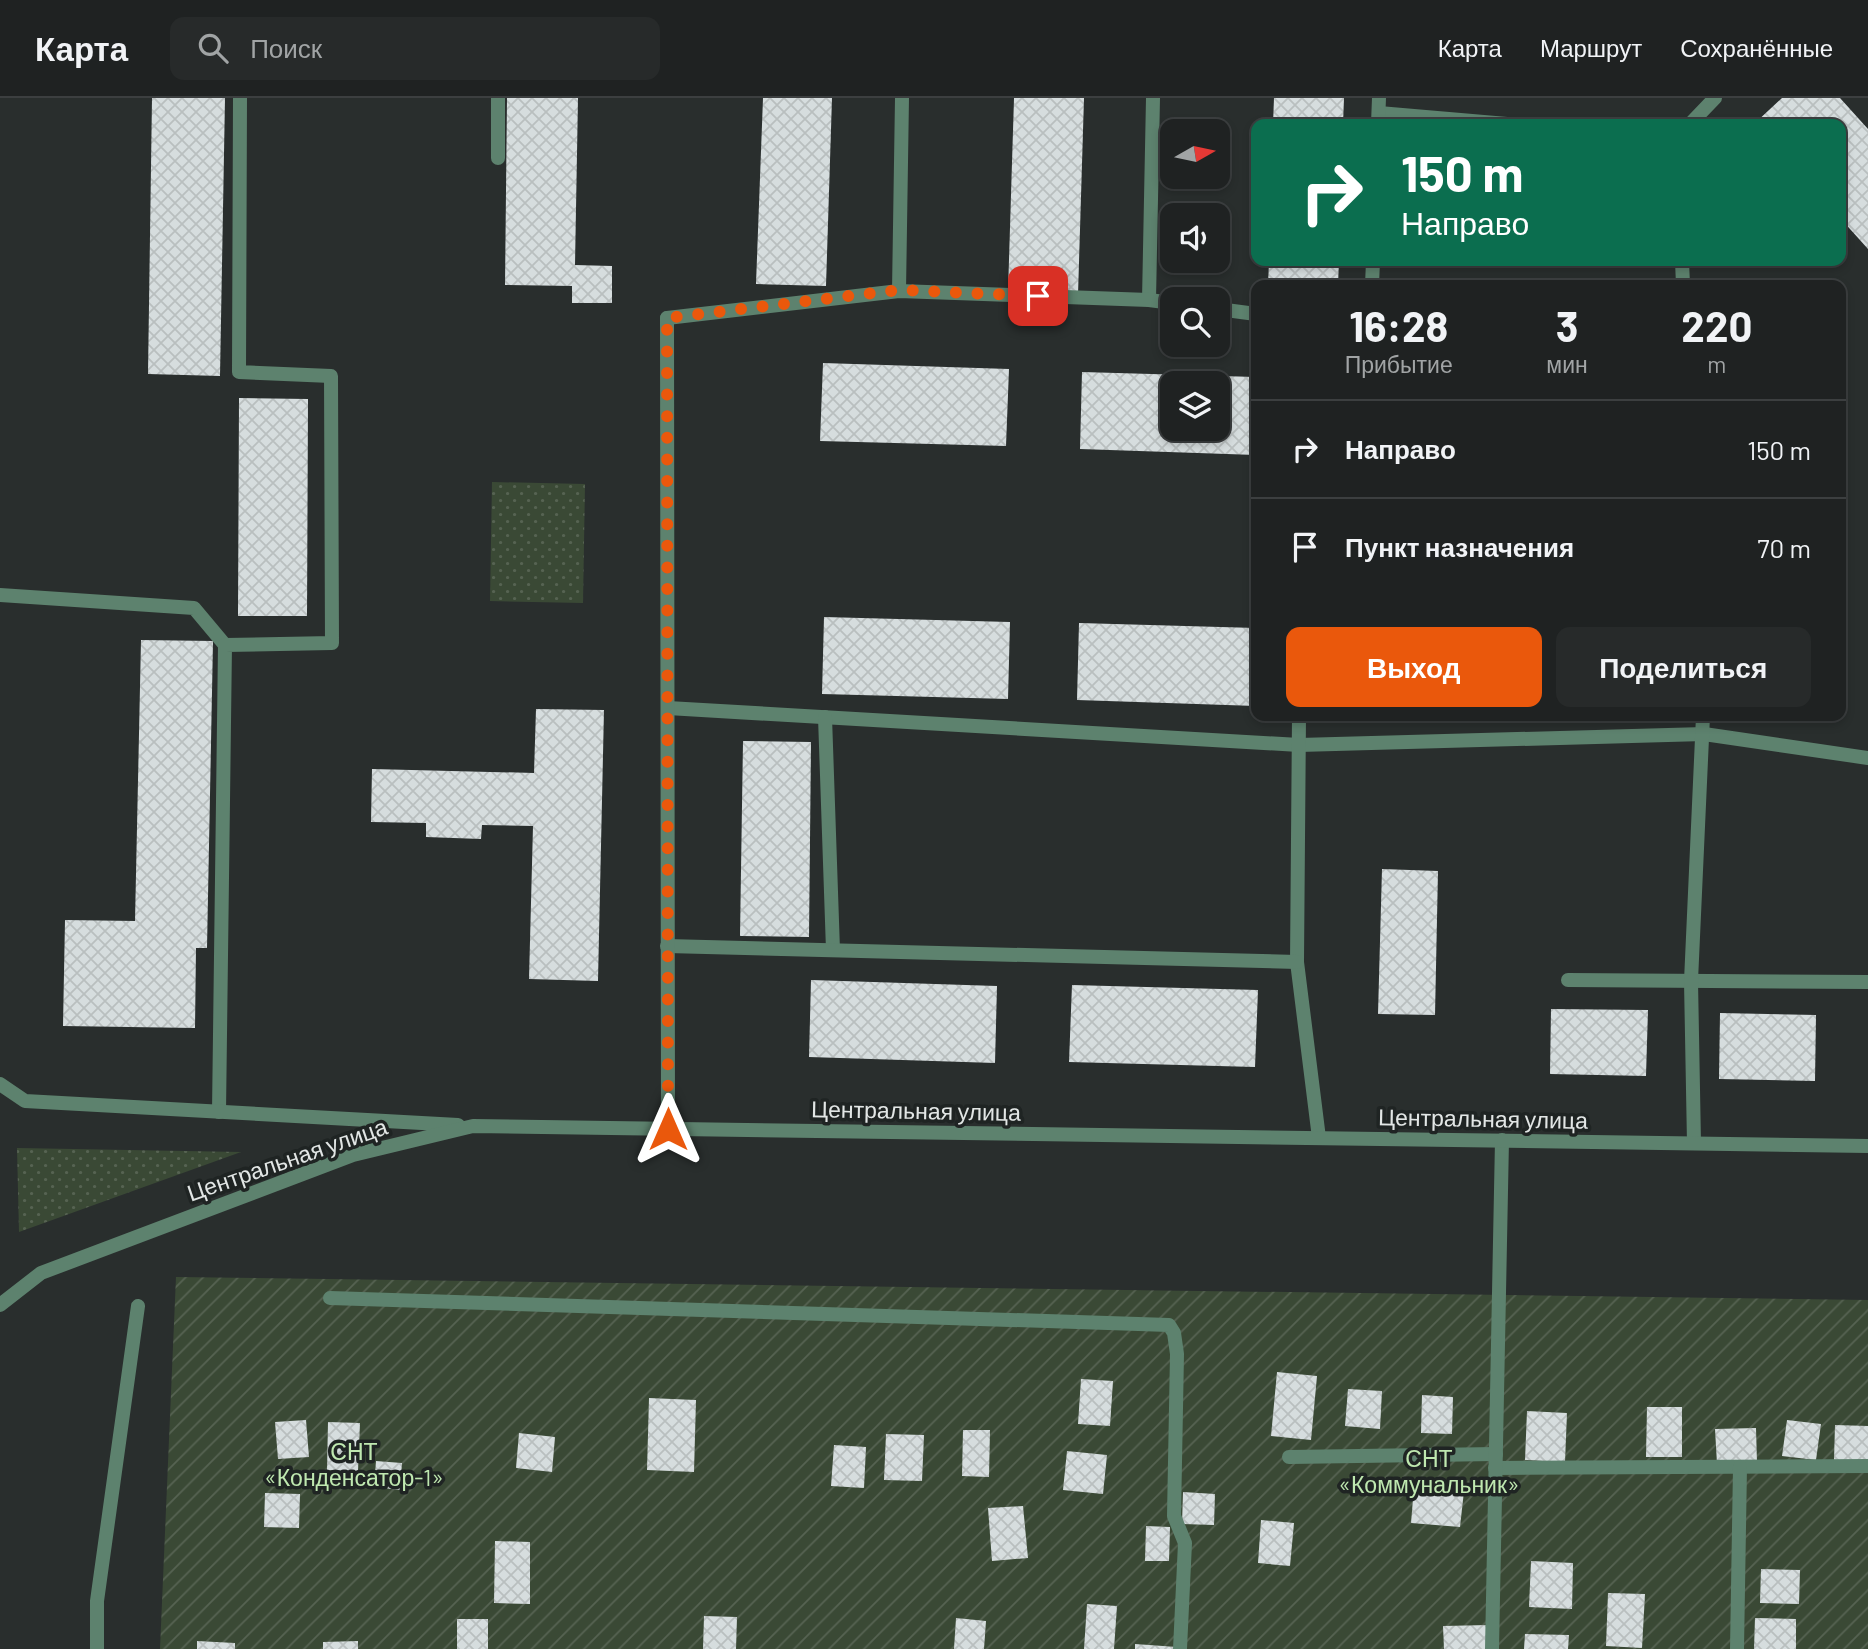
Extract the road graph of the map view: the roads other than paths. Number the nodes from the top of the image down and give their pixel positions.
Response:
1 (240, 98) edge
2 (498, 98) edge
3 (902, 98) edge
4 (1153, 98) edge
5 (1715, 98) edge
6 (1379, 112) edge
7 (1454, 119) edge
8 (1695, 119) edge
9 (498, 158) dead end
10 (899, 290) junction
11 (1149, 300) junction
12 (1160, 301) edge
13 (1230, 311) edge
14 (1251, 313) edge
15 (0, 595) edge
16 (225, 645) junction
17 (668, 708) junction
18 (825, 717) junction
19 (1298, 721) edge
20 (1703, 721) edge
21 (1704, 734) junction
22 (1298, 745) junction
23 (1868, 758) edge
24 (667, 946) junction
25 (833, 950) junction
26 (1297, 962) junction
27 (1568, 980) dead end
28 (1690, 981) junction
29 (1868, 982) edge
30 (0, 1084) edge
31 (219, 1112) junction
32 (473, 1126) junction
33 (668, 1129) junction
34 (1319, 1138) junction
35 (1502, 1140) junction
36 (1694, 1143) junction
37 (1868, 1146) edge
38 (330, 1298) dead end
39 (0, 1305) edge
40 (138, 1306) dead end
41 (1289, 1457) dead end
42 (1495, 1461) junction
43 (1740, 1466) junction
44 (1868, 1466) edge
45 (97, 1649) edge
46 (1180, 1649) edge
47 (1492, 1649) edge
48 (1737, 1649) edge

1 - 16 street
2 - 9 street
3 - 10 street
4 - 11 street
5 - 8 street
6 - 7 street
10 - 11 street
10 - 17 street
11 - 12 street
13 - 14 street
15 - 16 street
16 - 31 street
17 - 18 street
17 - 24 street
18 - 22 street
18 - 25 street
19 - 22 street
20 - 21 street
21 - 22 street
21 - 23 street
21 - 28 street
22 - 26 street
24 - 25 street
24 - 33 street
25 - 26 street
26 - 34 street
27 - 28 street
28 - 29 street
28 - 36 street
30 - 31 street
31 - 32 street
32 - 33 street, Центральная улица
32 - 39 street, Центральная улица
33 - 34 street, Центральная улица
34 - 35 street, Центральная улица
35 - 36 street, Центральная улица
35 - 42 street
36 - 37 street, Центральная улица
38 - 46 street
40 - 45 street
41 - 42 street
42 - 43 street
42 - 47 street
43 - 44 street
43 - 48 street

